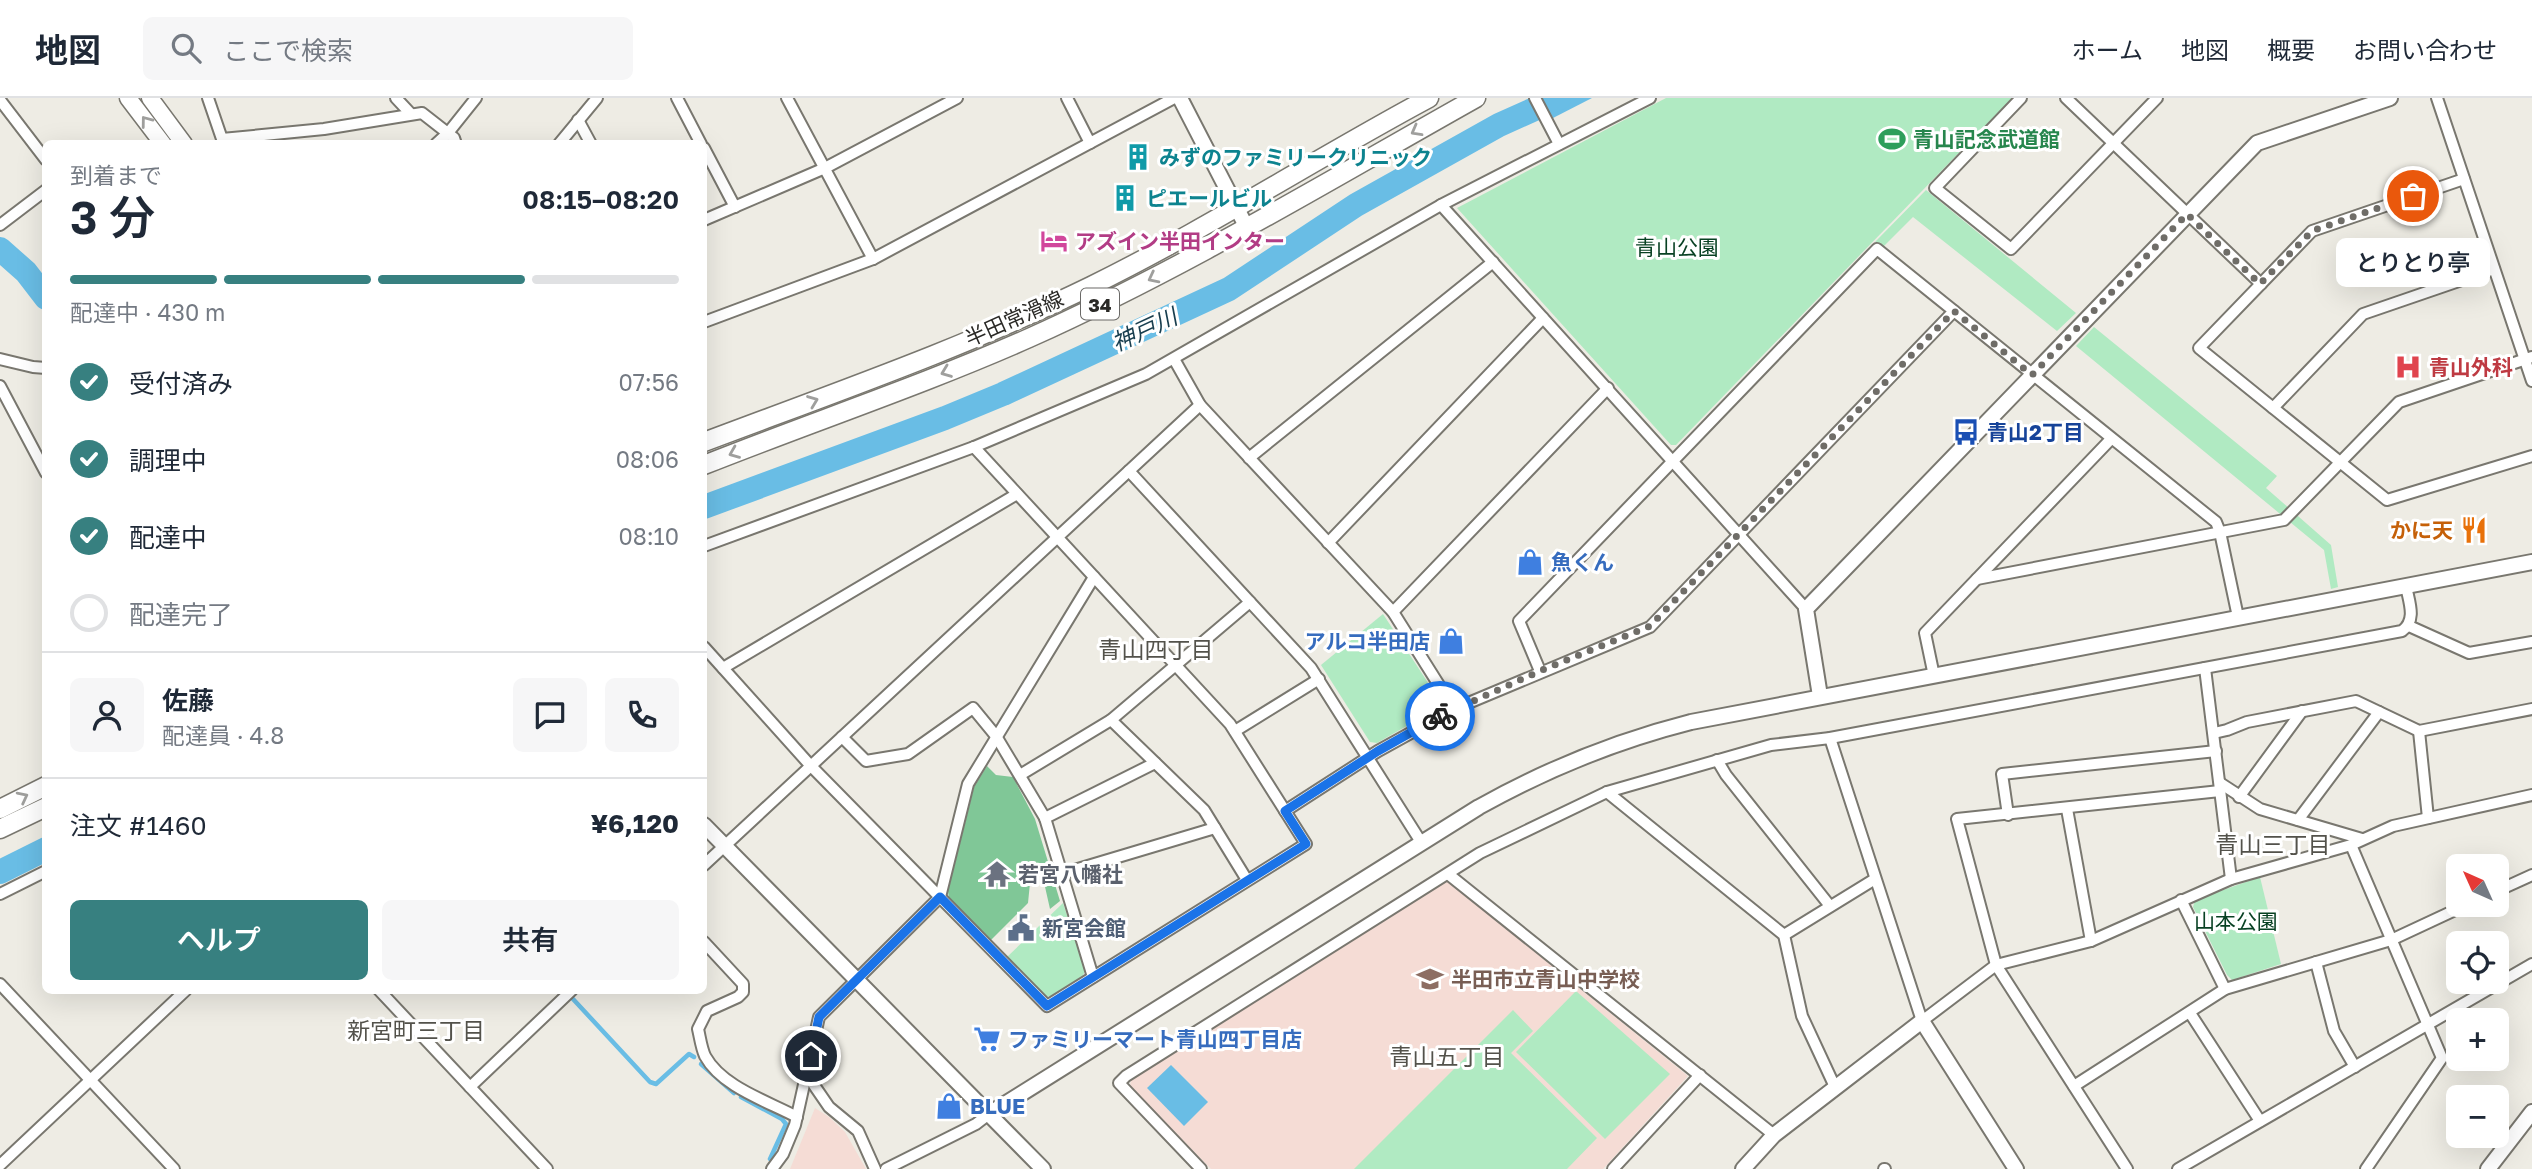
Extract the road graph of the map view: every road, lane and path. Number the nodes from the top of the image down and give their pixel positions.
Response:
1 (128, 98) edge
2 (150, 98) edge
3 (208, 98) edge
4 (396, 98) edge
5 (476, 98) edge
6 (597, 98) edge
7 (677, 98) edge
8 (787, 98) edge
9 (957, 98) edge
10 (1067, 98) edge
11 (1174, 98) edge
12 (1180, 98) edge
13 (1429, 98) edge
14 (1476, 98) edge
15 (1535, 98) edge
16 (1650, 98) edge
17 (2021, 98) edge
18 (2066, 98) edge
19 (2157, 98) edge
20 (2390, 98) edge
21 (2437, 98) edge
22 (0, 100) edge
23 (410, 113) junction
24 (578, 120) junction
25 (448, 133) junction
26 (160, 140) edge
27 (181, 140) edge
28 (440, 140) edge
29 (453, 140) edge
30 (562, 140) edge
31 (588, 140) edge
32 (699, 140) edge
33 (1090, 143) junction
34 (1559, 144) junction
35 (2113, 144) junction
36 (707, 154) edge
37 (42, 155) edge
38 (824, 168) junction
39 (2463, 179) junction
40 (42, 193) edge
41 (1441, 205) junction
42 (735, 207) junction
43 (1237, 208) junction
44 (2187, 214) junction
45 (707, 219) edge
46 (0, 225) edge
47 (1246, 226) junction
48 (873, 259) junction
49 (1493, 262) junction
50 (2494, 270) junction
51 (2260, 284) junction
52 (1954, 311) junction
53 (1543, 318) junction
54 (707, 322) edge
55 (2528, 358) edge
56 (0, 359) edge
57 (1174, 359) junction
58 (42, 368) edge
59 (2032, 375) junction
60 (2532, 381) edge
61 (0, 386) edge
62 (1608, 388) junction
63 (1200, 405) junction
64 (2273, 408) junction
65 (2111, 439) junction
66 (707, 442) edge
67 (974, 447) junction
68 (2532, 456) edge
69 (1249, 458) junction
70 (1674, 461) junction
71 (2340, 463) junction
72 (707, 464) edge
73 (42, 465) edge
74 (1129, 471) junction
75 (1017, 494) junction
76 (2221, 532) junction
77 (1739, 534) junction
78 (1058, 537) junction
79 (1328, 542) junction
80 (707, 545) edge
81 (2532, 562) edge
82 (1094, 577) junction
83 (1977, 579) junction
84 (2406, 586) junction
85 (1250, 602) junction
86 (1806, 609) junction
87 (1393, 612) junction
88 (2238, 617) junction
89 (2409, 626) junction
90 (2532, 642) edge
91 (707, 650) edge
92 (1176, 665) junction
93 (723, 668) junction
94 (2205, 668) junction
95 (1540, 671) junction
96 (1934, 676) junction
97 (1319, 679) junction
98 (1821, 696) junction
99 (1454, 709) junction
100 (2532, 709) edge
101 (2302, 711) junction
102 (2379, 712) junction
103 (1111, 720) junction
104 (2419, 730) junction
105 (1235, 731) junction
106 (2214, 733) junction
107 (996, 736) junction
108 (842, 737) junction
109 (1830, 738) junction
110 (2216, 751) junction
111 (1369, 757) junction
112 (1717, 760) junction
113 (1155, 763) junction
114 (810, 765) junction
115 (1020, 775) junction
116 (2220, 787) junction
117 (42, 788) edge
118 (1606, 792) junction
119 (2532, 795) edge
120 (2239, 797) junction
121 (0, 809) edge
122 (42, 809) edge
123 (2067, 809) junction
124 (1285, 811) junction
125 (2008, 815) junction
126 (1045, 818) junction
127 (2428, 818) junction
128 (2298, 820) junction
129 (707, 828) edge
130 (1215, 828) junction
131 (0, 830) edge
132 (2362, 839) junction
133 (1421, 842) junction
134 (2351, 845) junction
135 (723, 846) junction
136 (707, 862) edge
137 (42, 873) edge
138 (1061, 874) junction
139 (1448, 874) junction
140 (2532, 875) edge
141 (2231, 879) junction
142 (1248, 880) junction
143 (1875, 880) junction
144 (2510, 885) edge
145 (0, 894) edge
146 (940, 897) junction
147 (2181, 900) junction
148 (1830, 906) junction
149 (2446, 914) edge
150 (1784, 935) junction
151 (2391, 940) junction
152 (2091, 941) junction
153 (707, 945) edge
154 (2316, 962) junction
155 (2532, 964) edge
156 (1996, 965) junction
157 (1093, 977) junction
158 (856, 980) junction
159 (0, 984) edge
160 (2225, 989) junction
161 (182, 994) edge
162 (383, 994) edge
163 (568, 994) edge
164 (2190, 1013) junction
165 (1922, 1021) junction
166 (2427, 1025) junction
167 (2355, 1067) junction
168 (807, 1075) junction
169 (1700, 1075) junction
170 (91, 1079) junction
171 (470, 1087) junction
172 (1835, 1087) junction
173 (2074, 1087) junction
174 (2532, 1112) edge
175 (989, 1114) junction
176 (797, 1117) junction
177 (2260, 1121) junction
178 (1774, 1135) junction
179 (0, 1165) edge
180 (174, 1169) edge
181 (547, 1169) edge
182 (772, 1169) edge
183 (875, 1169) edge
184 (886, 1169) edge
185 (1043, 1169) edge
186 (1201, 1169) edge
187 (1613, 1169) edge
188 (1743, 1169) edge
189 (2016, 1169) edge
190 (2127, 1169) edge
191 (2178, 1169) edge
192 (2366, 1169) edge
193 (2488, 1169) edge

26 -> 1 main road
2 - 27 main road
3 - 23 street
4 - 23 street
5 - 25 street
6 - 24 street
7 - 32 street
8 - 38 street
9 - 38 street
10 - 33 street
11 - 33 street
12 - 43 street
13 - 43 main road, 半田常滑線 / 34
14 -> 47 main road, 半田常滑線 / 34
15 - 34 street
16 - 34 street
17 - 35 street
18 - 35 street
19 - 35 street
20 - 44 street
21 - 39 street
22 - 37 street
23 - 25 street
24 - 30 street
24 - 31 street
25 - 28 street
25 - 29 street
33 - 48 street
34 - 41 street
35 - 44 street
36 - 42 street
38 - 42 street
38 - 48 street
39 - 50 street
39 - 51 street
40 - 46 street
41 - 49 street
41 - 57 street
42 - 45 street
43 - 47 street
66 -> 43 main road, 半田常滑線 / 34
44 - 51 street
44 - 59 street
47 -> 72 main road, 半田常滑線 / 34
48 - 54 street
49 - 53 street
49 - 69 street
50 - 55 street
50 - 64 street
51 - 64 street
52 - 59 street
52 - 70 street
52 - 77 street
53 - 62 street
53 - 79 street
55 - 60 street
55 - 71 street
56 - 58 street
57 - 63 street
57 - 67 street
59 - 65 street
59 - 86 street
61 - 73 street
62 - 70 street
62 - 87 street
63 - 69 street
63 - 74 street
64 - 71 street
65 - 76 street
65 - 83 street
67 - 75 street
67 - 80 street
68 - 71 street
69 - 79 street
70 - 77 street
70 - 95 street
71 - 76 street
74 - 78 street
74 - 85 street
75 - 78 street
75 - 93 street
76 - 83 street
76 - 88 street
77 - 86 street
77 - 95 street
78 - 82 street
78 - 108 street
79 - 87 street
81 - 84 street
82 - 92 street
82 - 107 street
83 - 96 street
84 - 88 street
84 - 89 street
85 - 92 street
85 - 97 street
86 - 98 street
87 - 99 street
88 - 96 street
89 - 90 street
89 - 94 street
91 - 93 street
92 - 103 street
92 - 105 street
93 - 114 street
94 - 106 street
94 - 109 street
95 - 99 street
96 - 98 street
97 - 105 street
97 - 111 street
98 - 133 street
99 - 111 street
100 - 104 street
101 - 102 street
101 - 106 street
101 - 120 street
102 - 104 street
102 - 128 street
103 - 113 street
103 - 115 street
104 - 127 street
105 - 124 street
106 - 110 street
107 - 108 street
107 - 115 street
107 - 146 street
108 - 114 street
109 - 112 street
109 - 143 street
110 - 116 street
110 - 125 street
111 - 124 street
111 - 133 street
112 - 118 street
112 - 148 street
113 - 126 street
113 - 130 street
114 - 135 street
114 - 146 street
115 - 126 street
116 - 120 street
116 - 123 street
116 - 141 street
121 -> 117 main road
118 - 139 street
118 - 150 street
119 - 127 street
120 - 128 street
122 - 131 main road
123 - 125 street
123 - 152 street
124 - 142 street
125 - 156 street
126 - 138 street
127 - 132 street
128 - 132 street
129 - 135 street
130 - 138 street
130 - 142 street
132 - 134 street
133 - 175 street
134 - 141 street
134 - 151 street
135 - 136 street
135 - 158 street
137 - 145 street
138 - 157 street
139 - 169 street
139 - 186 street
140 - 144 street
141 - 147 street
142 - 157 street
143 - 148 street
143 - 165 street
146 - 157 street
146 - 158 street
147 - 152 street
147 - 160 street
148 - 150 street
149 - 151 street
150 - 172 street
151 - 154 street
151 - 166 street
152 - 156 street
153 - 176 street
154 - 160 street
154 - 167 street
155 - 166 street
156 - 165 street
156 - 173 street
158 - 168 street
158 - 175 street
159 - 170 street
160 - 164 street
161 - 170 street
162 - 171 street
163 - 171 street
164 - 173 street
164 - 177 street
165 - 172 street
165 - 189 street
166 - 167 street
166 - 192 street
167 - 177 street
168 - 176 street
168 - 183 street
169 - 178 street
169 - 187 street
170 - 179 street
170 - 180 street
171 - 181 street
172 - 178 street
173 - 190 street
174 - 193 street
175 - 184 street
175 - 185 street
176 - 182 street
177 - 191 street
178 - 188 street

